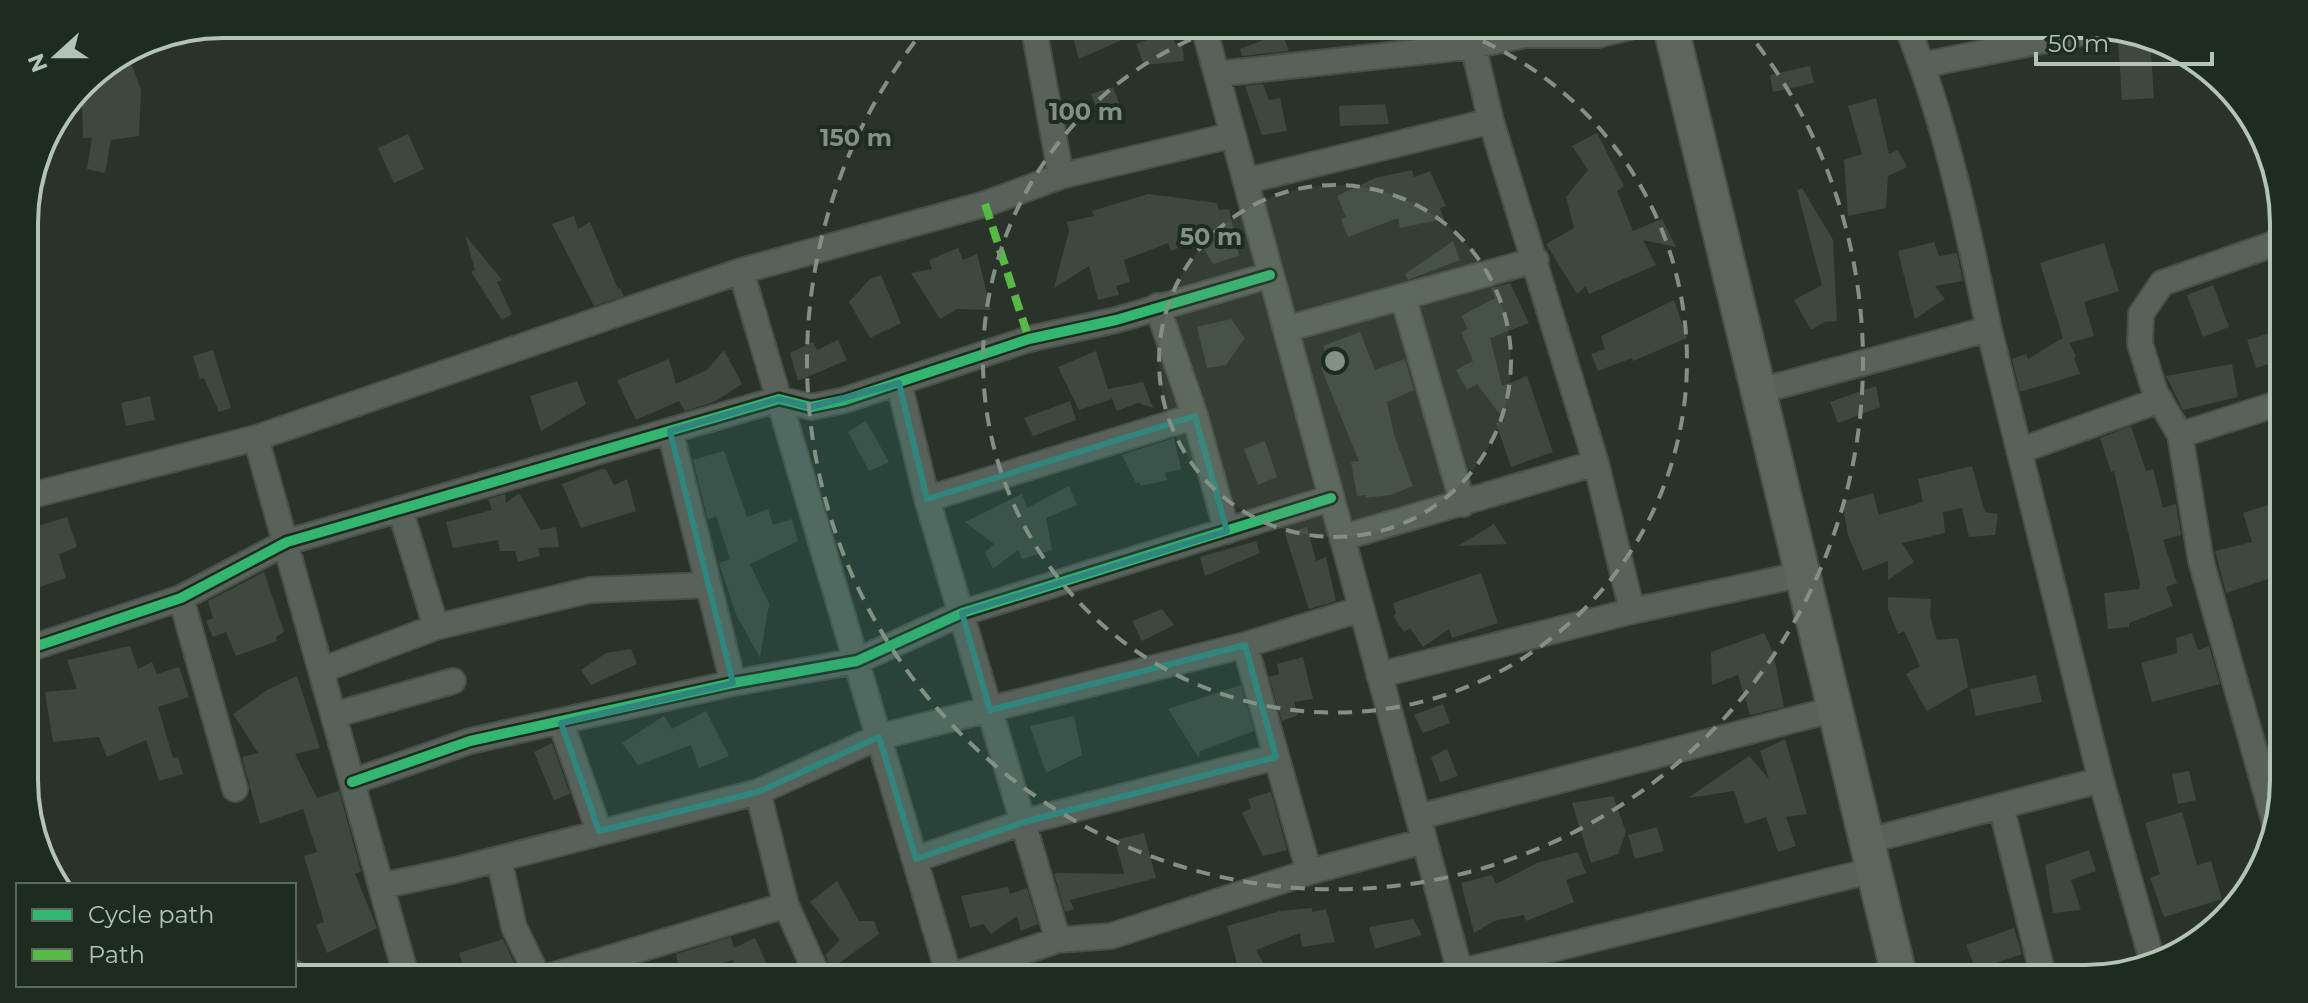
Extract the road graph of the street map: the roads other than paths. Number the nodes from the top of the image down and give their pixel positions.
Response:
1 (1036, 38) edge
2 (1207, 38) edge
3 (1451, 38) edge
4 (1472, 38) edge
5 (1673, 38) edge
6 (1912, 38) edge
7 (2057, 38) edge
8 (1923, 65) junction
9 (1217, 74) junction
10 (1491, 121) junction
11 (1233, 135) junction
12 (1061, 176) junction
13 (1246, 181) junction
14 (2270, 245) edge
15 (1536, 260) junction
16 (741, 271) junction
17 (1270, 275) junction
18 (1403, 297) junction
19 (1157, 306) junction
20 (1286, 329) junction
21 (1989, 329) junction
22 (899, 383) junction
23 (1759, 391) junction
24 (779, 399) junction
25 (2160, 400) junction
26 (2270, 406) edge
27 (1195, 416) junction
28 (670, 431) junction
29 (2180, 435) junction
30 (256, 438) junction
31 (2019, 451) junction
32 (1596, 463) junction
33 (38, 494) edge
34 (1331, 498) junction
35 (927, 499) junction
36 (1463, 504) junction
37 (400, 509) junction
38 (1227, 531) junction
39 (1342, 538) junction
40 (287, 542) junction
41 (1803, 574) junction
42 (707, 585) junction
43 (181, 598) junction
44 (1361, 609) junction
45 (1632, 611) junction
46 (962, 613) junction
47 (436, 627) junction
48 (1245, 645) junction
49 (38, 646) edge
50 (857, 661) junction
51 (322, 670) junction
52 (1379, 675) junction
53 (453, 681) dead end
54 (733, 683) junction
55 (1835, 709) junction
56 (990, 710) junction
57 (334, 715) junction
58 (561, 723) junction
59 (879, 737) junction
60 (1276, 757) junction
61 (2101, 780) junction
62 (352, 782) junction
63 (235, 789) dead end
64 (758, 792) junction
65 (2269, 801) edge
66 (2001, 806) junction
67 (1024, 822) junction
68 (1421, 829) junction
69 (599, 831) junction
70 (1870, 856) junction
71 (499, 859) junction
72 (916, 859) junction
73 (1309, 872) junction
74 (381, 886) junction
75 (786, 905) junction
76 (1058, 940) junction
77 (2150, 953) edge
78 (403, 965) edge
79 (533, 965) edge
80 (587, 965) edge
81 (813, 965) edge
82 (944, 965) edge
83 (985, 965) edge
84 (1457, 965) edge
85 (1494, 965) edge
86 (1897, 965) edge
87 (2041, 965) edge

1 - 12 street
2 - 9 street
3 - 9 street
4 - 10 street
5 - 23 street
6 - 8 street
7 - 8 street
8 - 21 street
9 - 11 street
10 - 13 street
10 - 15 street
11 - 12 street
11 - 13 street
12 - 16 street
13 - 17 street
14 - 25 street
15 - 18 street
15 - 32 street
16 - 24 street
16 - 30 street
17 - 19 street
17 - 20 street
18 - 20 street
18 - 36 street
19 - 22 street
19 - 27 street
20 - 34 street
21 - 23 street
21 - 31 street
22 - 24 street
22 - 35 street
23 - 41 street
24 - 28 street
24 - 50 street
25 - 29 street
25 - 31 street
26 - 29 street
27 - 35 street
27 - 38 street
28 - 37 street
28 - 42 street
29 - 65 street
30 - 33 street
30 - 40 street
31 - 61 street
32 - 36 street
32 - 45 street
34 - 38 street
34 - 39 street
35 - 46 street
36 - 39 street
37 - 40 street
37 - 47 street
38 - 46 street
39 - 44 street
40 - 43 street
40 - 51 street
41 - 45 street
41 - 55 street
42 - 47 street
42 - 54 street
43 - 49 street
43 - 63 street
44 - 48 street
44 - 52 street
45 - 52 street
46 - 50 street
46 - 56 street
47 - 51 street
48 - 56 street
48 - 60 street
50 - 54 street
50 - 59 street
51 - 57 street
52 - 68 street
53 - 57 street
54 - 58 street
55 - 68 street
55 - 70 street
56 - 59 street
56 - 67 street
57 - 62 street
58 - 62 street
58 - 69 street
59 - 64 street
59 - 72 street
60 - 67 street
60 - 73 street
61 - 66 street
61 - 77 street
62 - 74 street
64 - 69 street
64 - 75 street
66 - 70 street
66 - 87 street
67 - 72 street
67 - 76 street
68 - 73 street
68 - 84 street
69 - 71 street
70 - 85 street
70 - 86 street
71 - 74 street
71 - 79 street
72 - 82 street
73 - 76 street
74 - 78 street
75 - 80 street
75 - 81 street
76 - 83 street

